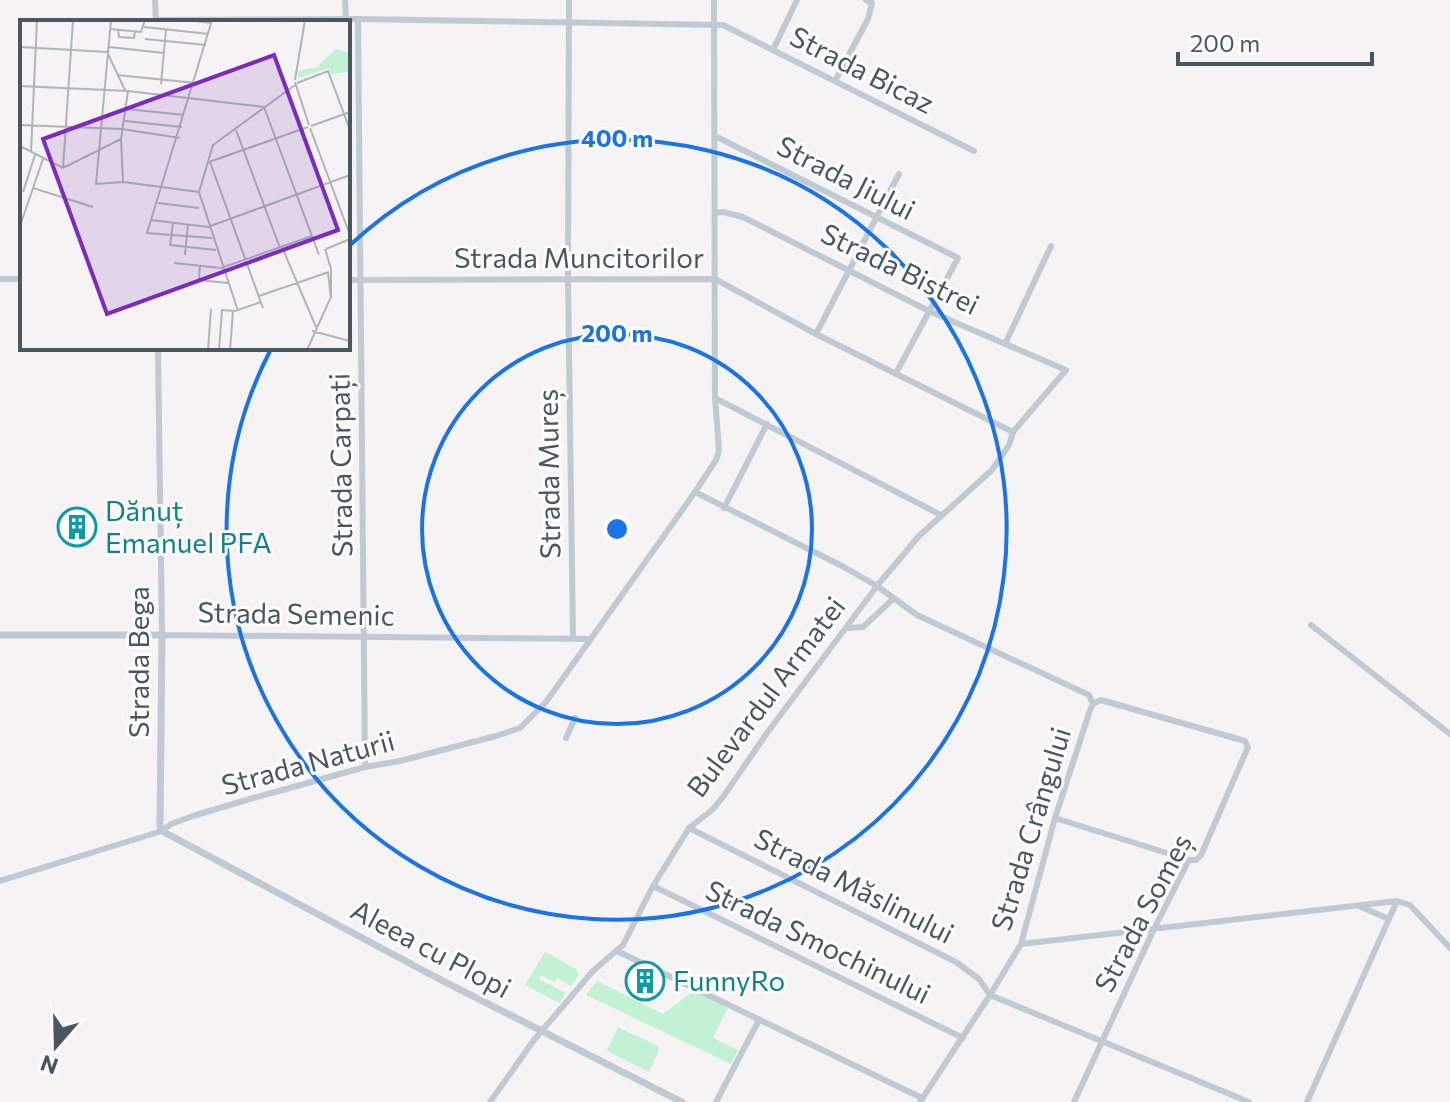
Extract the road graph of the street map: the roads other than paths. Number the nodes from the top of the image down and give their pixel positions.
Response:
1 (155, 0) edge
2 (345, 0) edge
3 (569, 0) edge
4 (714, 0) edge
5 (797, 0) edge
6 (869, 2) edge
7 (346, 19) junction
8 (358, 19) junction
9 (156, 20) edge
10 (251, 20) edge
11 (569, 21) junction
12 (714, 25) junction
13 (773, 50) junction
14 (835, 81) junction
15 (715, 136) junction
16 (974, 151) dead end
17 (899, 174) dead end
18 (715, 213) junction
19 (876, 217) junction
20 (1051, 246) dead end
21 (848, 270) junction
22 (568, 279) junction
23 (715, 279) junction
24 (350, 280) edge
25 (360, 280) junction
26 (931, 312) junction
27 (816, 334) junction
28 (1006, 342) junction
29 (158, 350) edge
30 (1066, 370) joint
31 (896, 373) junction
32 (715, 398) junction
33 (767, 424) junction
34 (1013, 432) junction
35 (695, 492) junction
36 (724, 508) junction
37 (941, 515) junction
38 (877, 586) junction
39 (893, 599) junction
40 (1311, 625) dead end
41 (847, 628) junction
42 (0, 635) edge
43 (162, 635) junction
44 (365, 637) junction
45 (573, 638) junction
46 (591, 639) junction
47 (1093, 704) junction
48 (575, 718) dead end
49 (1450, 734) edge
50 (566, 738) dead end
51 (1248, 744) joint
52 (365, 767) junction
53 (1055, 818) junction
54 (689, 828) junction
55 (162, 831) junction
56 (1189, 860) junction
57 (0, 881) edge
58 (653, 886) junction
59 (1397, 901) junction
60 (1357, 905) junction
61 (1389, 919) junction
62 (1154, 929) junction
63 (1021, 944) junction
64 (1450, 948) edge
65 (617, 951) junction
66 (990, 995) junction
67 (759, 1020) junction
68 (542, 1031) junction
69 (963, 1038) junction
70 (1101, 1042) junction
71 (921, 1100) edge
72 (490, 1102) edge
73 (682, 1102) edge
74 (716, 1102) edge
75 (1074, 1102) edge
76 (1249, 1102) edge
77 (1307, 1102) edge

1 - 9 street
2 - 7 street
3 - 11 street, Strada Mureș
4 - 12 street, Strada Naturii
5 - 13 street
6 - 14 street
7 - 8 street, Strada Bicaz
7 - 10 street, Strada Bicaz
8 - 11 street, Strada Bicaz
8 - 25 street, Strada Carpați
11 - 12 street, Strada Bicaz
11 - 22 street, Strada Mureș
12 - 13 street, Strada Bicaz
12 - 15 street, Strada Naturii
13 - 14 street, Strada Bicaz
14 - 16 street, Strada Bicaz
15 - 18 street, Strada Naturii
15 - 19 street, Strada Jiului
17 - 19 street
18 - 21 street, Strada Bistrei
18 - 23 street, Strada Naturii
19 - 21 street
19 - 26 street, Strada Jiului
20 - 28 street
21 - 26 street, Strada Bistrei
21 - 27 street
22 - 23 street, Strada Muncitorilor
22 - 25 street, Strada Muncitorilor
22 - 45 street, Strada Mureș
23 - 27 street, Strada Muncitorilor
23 - 32 street, Strada Naturii
24 - 25 street, Strada Muncitorilor
25 - 44 street, Strada Carpați
26 - 28 street, Strada Bistrei
26 - 31 street
27 - 31 street, Strada Muncitorilor
28 - 30 street, Strada Bistrei
29 - 43 street, Strada Bega
30 - 34 street, Bulevardul Armatei
31 - 34 street, Strada Muncitorilor
32 - 33 street
32 - 35 street, Strada Naturii
33 - 36 street
33 - 37 street
34 - 37 street, Bulevardul Armatei
35 - 36 street
35 - 46 street, Strada Naturii
36 - 38 street
37 - 38 street, Bulevardul Armatei
38 - 39 street
38 - 41 street, Bulevardul Armatei
39 - 41 street
39 - 47 street
40 - 49 street
41 - 54 street, Bulevardul Armatei
42 - 43 street, Strada Semenic
43 - 44 street, Strada Semenic
43 - 55 street, Strada Bega
44 - 45 street, Strada Semenic
44 - 52 street, Strada Carpați
45 - 46 street, Strada Semenic
46 - 52 street, Strada Naturii
47 - 51 street, Strada Crângului
47 - 53 street, Strada Crângului
48 - 50 street
51 - 56 street, Strada Someș
52 - 55 street, Strada Naturii
53 - 56 street
53 - 63 street, Strada Crângului
54 - 58 street, Bulevardul Armatei
54 - 66 street, Strada Măslinului
55 - 57 street, Strada Naturii
55 - 68 street, Aleea cu Plopi
56 - 62 street, Strada Someș
58 - 65 street, Bulevardul Armatei
58 - 69 street, Strada Smochinului
59 - 60 street
59 - 61 street
59 - 64 street
60 - 61 street
60 - 62 street
61 - 77 street
62 - 63 street
62 - 70 street, Strada Someș
63 - 66 street, Strada Crângului
65 - 67 street
65 - 68 street, Bulevardul Armatei
66 - 69 street, Strada Crângului
66 - 70 street
67 - 71 street
67 - 74 street
68 - 72 street, Bulevardul Armatei
68 - 73 street, Aleea cu Plopi
69 - 71 street, Strada Crângului
70 - 75 street, Strada Someș
70 - 76 street

